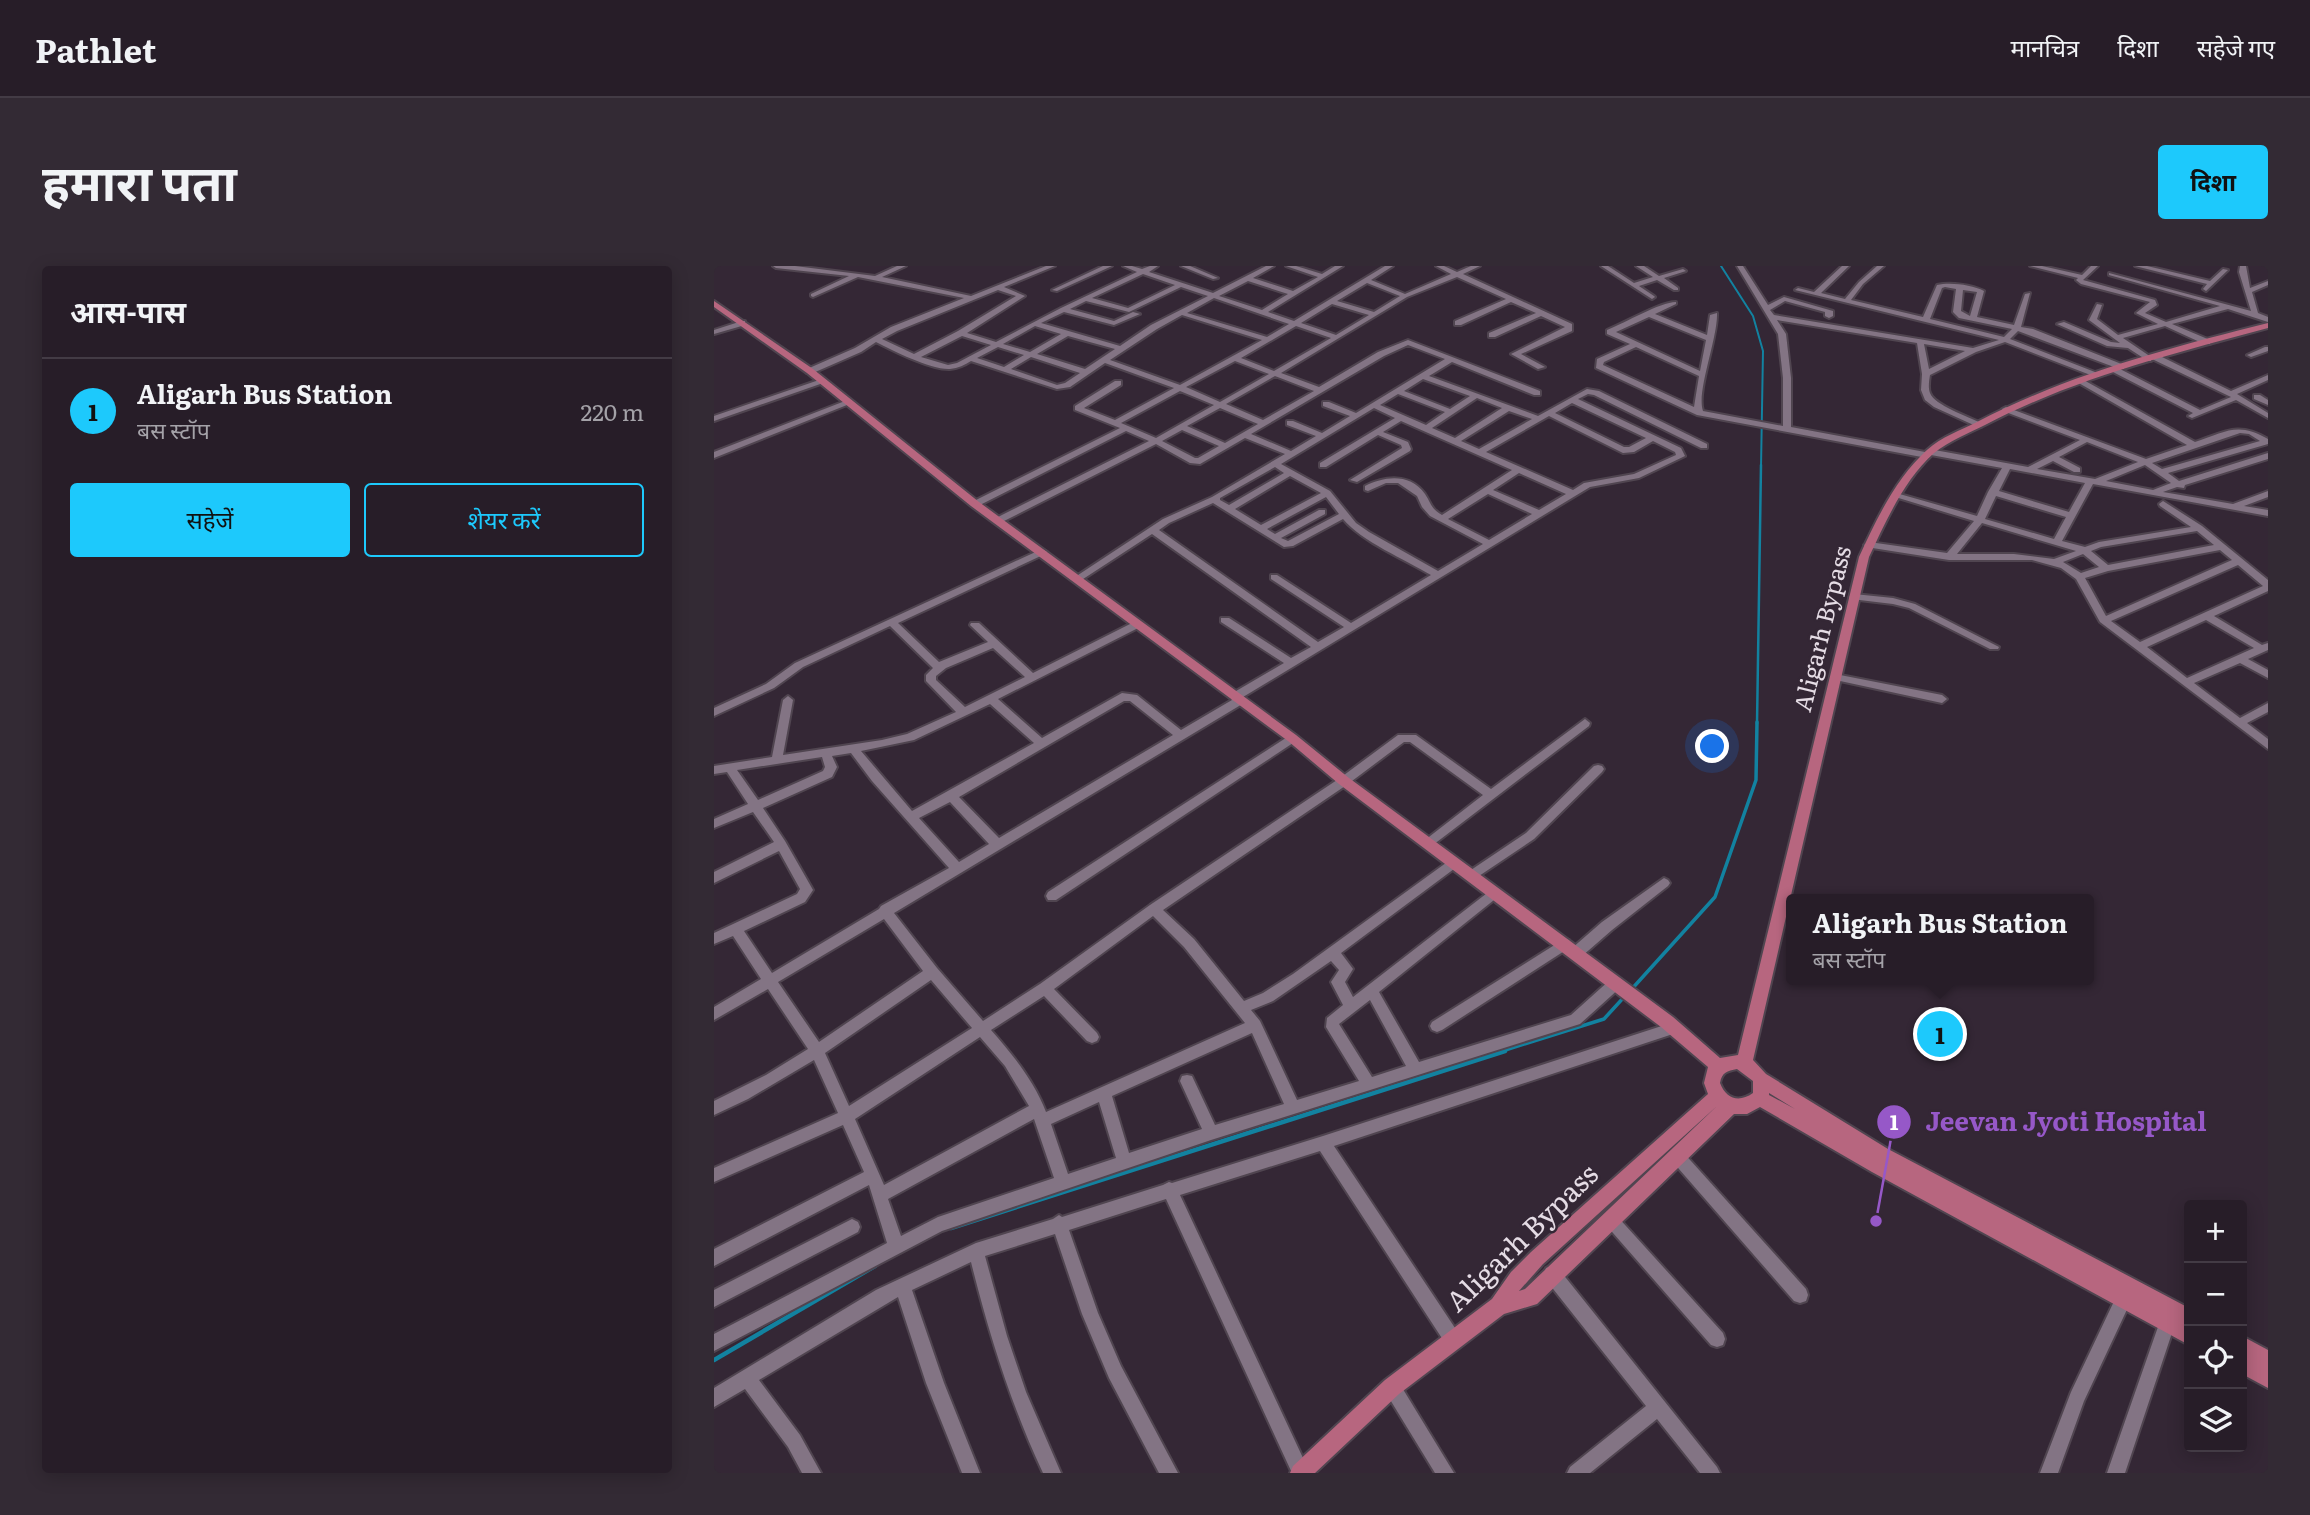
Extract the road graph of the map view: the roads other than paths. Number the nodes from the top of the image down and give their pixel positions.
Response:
1 (776, 266) edge
2 (853, 266) edge
3 (903, 266) edge
4 (1052, 266) edge
5 (1109, 266) edge
6 (1126, 266) edge
7 (1155, 266) edge
8 (1184, 266) edge
9 (1271, 266) edge
10 (1289, 266) edge
11 (1390, 266) edge
12 (1439, 266) edge
13 (1477, 266) edge
14 (1619, 266) edge
15 (1639, 266) edge
16 (1740, 266) edge
17 (1846, 266) edge
18 (1877, 266) edge
19 (2034, 266) edge
20 (2095, 266) edge
21 (2138, 266) edge
22 (2170, 266) edge
23 (2243, 266) edge
24 (802, 267) edge
25 (1336, 267) edge
26 (1606, 267) edge
27 (2221, 270) edge
28 (1683, 271) dead end
29 (838, 272) junction
30 (1142, 272) junction
31 (857, 274) junction
32 (1456, 274) junction
33 (2111, 274) dead end
34 (1324, 276) junction
35 (2083, 277) junction
36 (875, 278) junction
37 (1215, 278) dead end
38 (1247, 278) junction
39 (1657, 278) junction
40 (1365, 281) junction
41 (2211, 283) junction
42 (2268, 284) edge
43 (1180, 285) junction
44 (1633, 285) junction
45 (1960, 287) junction
46 (999, 288) junction
47 (2259, 288) junction
48 (1676, 289) dead end
49 (1055, 290) dead end
50 (1798, 290) dead end
51 (2249, 291) junction
52 (2268, 291) edge
53 (1294, 294) junction
54 (1816, 294) junction
55 (2028, 294) dead end
56 (813, 295) dead end
57 (1211, 296) junction
58 (1405, 296) junction
59 (1652, 297) dead end
60 (973, 298) junction
61 (2201, 298) junction
62 (1086, 299) junction
63 (1511, 299) junction
64 (1332, 302) junction
65 (1846, 302) junction
66 (714, 303) edge
67 (1674, 303) dead end
68 (2099, 305) dead end
69 (2227, 307) junction
70 (1768, 308) junction
71 (1063, 309) junction
72 (1181, 313) junction
73 (1262, 313) junction
74 (1542, 313) junction
75 (1136, 314) dead end
76 (1374, 314) junction
77 (1648, 314) junction
78 (2255, 314) junction
79 (1714, 316) dead end
80 (1829, 316) dead end
81 (1774, 317) junction
82 (1973, 318) junction
83 (1926, 320) junction
84 (742, 323) junction
85 (1458, 323) dead end
86 (2268, 323) edge
87 (1035, 324) junction
88 (1295, 324) junction
89 (2061, 324) dead end
90 (2167, 324) junction
91 (2017, 328) junction
92 (714, 332) edge
93 (961, 333) junction
94 (1068, 333) junction
95 (1492, 335) dead end
96 (2118, 337) junction
97 (1337, 338) junction
98 (875, 339) junction
99 (1710, 339) junction
100 (1268, 340) junction
101 (1920, 340) junction
102 (2005, 340) junction
103 (2207, 342) junction
104 (999, 345) junction
105 (1634, 345) junction
106 (2130, 346) junction
107 (1119, 348) junction
108 (1973, 349) junction
109 (2268, 349) edge
110 (1031, 354) junction
111 (2250, 355) dead end
112 (914, 357) junction
113 (1234, 358) junction
114 (2152, 358) junction
115 (972, 359) junction
116 (1451, 359) junction
117 (1103, 360) junction
118 (1541, 367) dead end
119 (2117, 368) junction
120 (1004, 370) junction
121 (810, 371) junction
122 (1086, 372) junction
123 (1926, 373) junction
124 (1277, 374) junction
125 (2096, 374) junction
126 (1423, 376) junction
127 (1704, 376) junction
128 (2268, 377) edge
129 (2080, 380) junction
130 (822, 382) junction
131 (1118, 383) dead end
132 (1181, 388) junction
133 (1320, 390) junction
134 (1398, 391) junction
135 (1537, 393) dead end
136 (2234, 395) junction
137 (1475, 396) junction
138 (2256, 397) dead end
139 (1571, 398) junction
140 (2268, 402) edge
141 (848, 403) junction
142 (1326, 404) dead end
143 (1222, 405) junction
144 (1375, 405) junction
145 (1508, 408) junction
146 (2006, 409) junction
147 (1451, 412) junction
148 (1547, 412) junction
149 (1700, 413) junction
150 (2200, 413) junction
151 (1357, 416) junction
152 (2268, 416) edge
153 (2189, 417) dead end
154 (715, 418) edge
155 (1400, 418) junction
156 (1537, 418) junction
157 (1115, 423) junction
158 (1263, 423) junction
159 (1290, 423) dead end
160 (1978, 425) junction
161 (1182, 427) junction
162 (1126, 428) junction
163 (1784, 428) junction
164 (1426, 429) junction
165 (1377, 432) junction
166 (1243, 434) junction
167 (1323, 436) junction
168 (1652, 438) junction
169 (2087, 439) junction
170 (1156, 441) junction
171 (2267, 441) edge
172 (1454, 442) junction
173 (1225, 446) junction
174 (1704, 446) dead end
175 (2193, 446) junction
176 (1479, 452) junction
177 (1292, 454) junction
178 (1928, 454) junction
179 (714, 455) edge
180 (2268, 456) edge
181 (2052, 457) junction
182 (2146, 462) junction
183 (1275, 464) junction
184 (1323, 465) dead end
185 (2007, 466) junction
186 (1518, 470) junction
187 (2029, 470) junction
188 (2077, 470) dead end
189 (1291, 472) junction
190 (2162, 472) junction
191 (1354, 480) dead end
192 (2092, 481) junction
193 (2179, 484) junction
194 (1368, 488) dead end
195 (1487, 490) junction
196 (1992, 492) junction
197 (2152, 492) junction
198 (1327, 493) junction
199 (1572, 493) junction
200 (2268, 494) edge
201 (1896, 496) junction
202 (1214, 499) junction
203 (2197, 500) junction
204 (975, 504) junction
205 (2163, 504) dead end
206 (2234, 507) junction
207 (1228, 509) junction
208 (1322, 512) dead end
209 (1537, 513) junction
210 (2268, 513) edge
211 (1344, 515) junction
212 (2072, 516) junction
213 (1442, 519) junction
214 (999, 520) junction
215 (1979, 521) junction
216 (2199, 528) junction
217 (1261, 529) junction
218 (1153, 530) junction
219 (1275, 538) junction
220 (2057, 542) junction
221 (1488, 543) junction
222 (1869, 545) junction
223 (2221, 547) junction
224 (2084, 550) junction
225 (1042, 552) junction
226 (1949, 557) junction
227 (2239, 561) junction
228 (2055, 562) junction
229 (2106, 568) junction
230 (1437, 575) junction
231 (2080, 576) junction
232 (1274, 577) dead end
233 (1077, 579) junction
234 (2268, 586) edge
235 (1854, 597) junction
236 (2206, 615) junction
237 (1225, 620) dead end
238 (2104, 620) junction
239 (891, 622) junction
240 (1138, 624) junction
241 (975, 625) dead end
242 (1351, 627) junction
243 (995, 643) junction
244 (1318, 647) junction
245 (1994, 647) dead end
246 (2139, 647) junction
247 (2265, 648) edge
248 (2241, 659) junction
249 (1291, 663) junction
250 (941, 667) junction
251 (2268, 675) edge
252 (1835, 677) junction
253 (1032, 678) junction
254 (2186, 683) junction
255 (1237, 698) junction
256 (991, 699) junction
257 (1942, 699) dead end
258 (788, 700) dead end
259 (2268, 707) edge
260 (714, 712) edge
261 (964, 713) junction
262 (1585, 723) dead end
263 (2239, 723) junction
264 (1180, 735) junction
265 (1292, 737) junction
266 (1041, 743) junction
267 (2268, 745) edge
268 (853, 748) junction
269 (825, 752) junction
270 (777, 760) junction
271 (729, 767) junction
272 (1598, 769) dead end
273 (714, 770) edge
274 (1344, 781) junction
275 (1490, 794) junction
276 (951, 796) junction
277 (754, 805) junction
278 (910, 817) junction
279 (714, 824) edge
280 (1429, 842) junction
281 (781, 844) junction
282 (997, 844) junction
283 (1454, 863) junction
284 (956, 867) junction
285 (1472, 875) junction
286 (714, 878) edge
287 (1664, 883) dead end
288 (1495, 893) junction
289 (1052, 896) dead end
290 (1154, 909) junction
291 (885, 910) junction
292 (736, 930) junction
293 (714, 939) edge
294 (1564, 944) junction
295 (1332, 953) junction
296 (1576, 953) junction
297 (932, 972) junction
298 (772, 981) junction
299 (1620, 987) junction
300 (1045, 988) junction
301 (1372, 992) junction
302 (1351, 1006) junction
303 (1241, 1007) junction
304 (714, 1013) edge
305 (1255, 1025) junction
306 (1670, 1025) junction
307 (1437, 1026) dead end
308 (981, 1031) junction
309 (1092, 1037) dead end
310 (817, 1051) junction
311 (1744, 1063) junction
312 (1718, 1066) junction
313 (1416, 1070) junction
314 (1187, 1081) dead end
315 (1368, 1083) junction
316 (1761, 1088) junction
317 (1104, 1094) junction
318 (1724, 1101) junction
319 (714, 1108) edge
320 (1293, 1108) junction
321 (1040, 1115) junction
322 (847, 1116) junction
323 (1211, 1133) junction
324 (1323, 1143) junction
325 (1676, 1156) junction
326 (1124, 1161) junction
327 (714, 1175) edge
328 (873, 1175) junction
329 (1064, 1184) junction
330 (1169, 1189) junction
331 (879, 1195) junction
332 (1611, 1220) junction
333 (1059, 1223) junction
334 (852, 1227) dead end
335 (896, 1246) junction
336 (976, 1251) junction
337 (714, 1258) edge
338 (1552, 1274) junction
339 (902, 1286) junction
340 (1800, 1295) dead end
341 (714, 1299) edge
342 (2123, 1301) junction
343 (1499, 1306) junction
344 (2184, 1315) edge
345 (2167, 1324) junction
346 (2184, 1333) edge
347 (1717, 1339) dead end
348 (714, 1340) edge
349 (1453, 1340) junction
350 (2247, 1349) edge
351 (2268, 1360) edge
352 (2247, 1367) edge
353 (747, 1378) junction
354 (2268, 1378) edge
355 (1392, 1387) junction
356 (714, 1398) edge
357 (1657, 1408) junction
358 (812, 1473) edge
359 (971, 1473) edge
360 (1052, 1473) edge
361 (1169, 1473) edge
362 (1301, 1473) edge
363 (1445, 1473) edge
364 (1576, 1473) edge
365 (1711, 1473) edge
366 (2049, 1473) edge
367 (2116, 1473) edge

1 - 24 street
2 - 29 street
3 - 36 street
4 - 46 street
5 - 49 street
6 - 30 street
7 - 30 street
8 - 37 street
9 - 38 street
10 - 34 street
11 - 40 street
12 - 32 street
13 - 32 street
14 - 26 street
15 - 39 street
16 - 70 street
17 - 54 street
18 - 65 street
19 - 35 street
20 - 35 street
21 - 41 street
22 - 27 street
23 - 51 street
24 - 29 street
25 - 34 street
26 - 44 street
27 - 41 street
28 - 39 street
29 - 31 street
30 - 43 street
30 - 62 street
31 - 36 street
31 - 56 street
32 - 58 street
32 - 63 street
33 - 61 street
34 - 53 street
35 - 90 street
36 - 60 street
38 - 53 street
38 - 57 street
39 - 44 street
39 - 48 street
40 - 58 street
40 - 64 street
41 - 61 street
42 - 47 street
43 - 57 street
43 - 62 street
44 - 59 street
45 - 82 street
45 - 82 street
45 - 83 street
46 - 60 street
46 - 93 street
47 - 51 street
47 - 52 street
50 - 54 street
51 - 78 street
53 - 73 street
54 - 65 street
55 - 91 street
57 - 72 street
57 - 73 street
58 - 76 street
60 - 98 street
61 - 69 street
62 - 71 street
63 - 74 street
63 - 85 street
64 - 76 street
64 - 88 street
65 - 83 street
66 - 84 main road
67 - 77 street
68 - 96 street
69 - 78 street
69 - 90 street
70 - 80 street
70 - 81 street
71 - 75 street
71 - 87 street
72 - 100 street
72 - 107 street
73 - 88 street
74 - 95 street
74 - 118 street
76 - 97 street
77 - 99 street
77 - 105 street
78 - 86 street
79 - 99 street
81 - 101 street
81 - 163 street
82 - 91 street
83 - 102 street
84 - 92 street
84 - 121 main road
86 - 103 main road, Aligarh Bypass
87 - 94 street
87 - 104 street
88 - 97 street
88 - 100 street
89 - 106 street
90 - 96 street
90 - 103 street
91 - 102 street
91 - 119 street
93 - 104 street
93 - 112 street
94 - 107 street
94 - 110 street
96 - 106 street
97 - 124 street
98 - 112 street
98 - 121 street
99 - 127 street
100 - 113 street
101 - 108 street
101 - 123 street
102 - 108 street
102 - 125 street
103 - 114 main road, Aligarh Bypass
104 - 110 street
104 - 115 street
105 - 127 street
105 - 149 street
106 - 114 street
107 - 117 street
108 - 123 street
109 - 111 street
110 - 120 street
110 - 122 street
112 - 115 street
113 - 124 street
113 - 132 street
114 - 119 main road, Aligarh Bypass
114 - 136 street
115 - 120 street
116 - 126 street
116 - 133 street
116 - 135 street
117 - 122 street
117 - 132 street
119 - 125 main road, Aligarh Bypass
119 - 150 street
120 - 122 street
121 - 130 main road
123 - 160 street
124 - 133 street
124 - 143 street
125 - 129 main road, Aligarh Bypass
126 - 134 street
126 - 137 street
127 - 149 street
128 - 136 street
129 - 146 main road, Aligarh Bypass
129 - 175 street
130 - 141 main road
130 - 154 street
131 - 157 street
132 - 143 street
132 - 157 street
133 - 158 street
134 - 144 street
134 - 147 street
136 - 150 street
136 - 152 street
137 - 145 street
137 - 147 street
138 - 140 street
139 - 148 street
139 - 168 street
139 - 174 street
141 - 179 street
141 - 204 main road
142 - 151 street
143 - 158 street
143 - 161 street
144 - 151 street
144 - 155 street
145 - 156 street
145 - 172 street
146 - 160 main road, Aligarh Bypass
146 - 169 street
147 - 164 street
148 - 156 street
148 - 168 street
149 - 163 street
150 - 153 street
151 - 167 street
155 - 164 street
155 - 165 street
156 - 176 street
157 - 162 street
158 - 166 street
159 - 167 street
160 - 178 main road, Aligarh Bypass
161 - 170 street
161 - 173 street
162 - 170 street
162 - 204 street
163 - 178 street
164 - 172 street
165 - 184 street
165 - 191 street
166 - 173 street
166 - 177 street
167 - 177 street
168 - 199 street
169 - 181 street
169 - 182 street
170 - 173 street
170 - 214 street
171 - 175 street
171 - 190 street
172 - 176 street
175 - 182 street
176 - 186 street
177 - 183 street
178 - 185 street
178 - 201 main road, Aligarh Bypass
180 - 193 street
181 - 187 street
181 - 188 street
182 - 190 street
182 - 192 street
183 - 189 street
183 - 202 street
185 - 187 street
185 - 196 street
186 - 195 street
186 - 199 street
187 - 192 street
189 - 198 street
189 - 207 street
190 - 193 street
192 - 197 street
192 - 212 street
193 - 197 street
193 - 203 street
194 - 213 street
195 - 209 street
195 - 213 street
196 - 212 street
196 - 215 street
197 - 203 street
198 - 211 street
198 - 217 street
199 - 209 street
200 - 206 street
201 - 215 street
201 - 222 main road, Aligarh Bypass
202 - 207 street
202 - 218 street
203 - 206 street
204 - 214 main road
205 - 216 street
206 - 210 street
207 - 217 street
208 - 219 street
209 - 221 street
211 - 219 street
211 - 230 street
212 - 220 street
213 - 221 street
214 - 225 main road
215 - 220 street
215 - 226 street
216 - 223 street
216 - 224 street
217 - 219 street
218 - 233 street
218 - 244 street
220 - 224 street
221 - 230 street
222 - 226 street
222 - 235 main road, Aligarh Bypass
223 - 227 street
223 - 229 street
224 - 228 street
224 - 229 street
225 - 233 main road
225 - 239 street
226 - 228 street
227 - 234 street
227 - 238 street
228 - 231 street
229 - 231 street
230 - 242 street
231 - 238 street
232 - 242 street
233 - 240 main road
234 - 236 street
235 - 245 street
235 - 252 main road, Aligarh Bypass
236 - 246 street
236 - 247 street
237 - 249 street
238 - 246 street
239 - 250 street
239 - 260 street
240 - 253 street
240 - 255 main road
241 - 243 street
242 - 244 street
243 - 250 street
243 - 253 street
244 - 249 street
246 - 254 street
247 - 248 street
248 - 251 street
248 - 254 street
249 - 255 street
250 - 261 street
252 - 257 street
252 - 311 main road, Aligarh Bypass
253 - 256 street
254 - 263 street
255 - 264 street
255 - 265 main road
256 - 261 street
256 - 266 street
258 - 270 street
259 - 263 street
261 - 268 street
262 - 275 street
263 - 267 street
264 - 266 street
264 - 282 street
265 - 274 main road
265 - 289 street
266 - 276 street
268 - 269 street
268 - 278 street
269 - 270 street
269 - 277 street
270 - 271 street
271 - 273 street
271 - 277 street
272 - 285 street
274 - 275 street
274 - 280 main road
274 - 290 street
275 - 280 street
276 - 278 street
276 - 282 street
277 - 279 street
277 - 281 street
278 - 284 street
280 - 283 main road
281 - 286 street
281 - 292 street
282 - 284 street
283 - 285 main road
283 - 295 street
284 - 291 street
285 - 288 main road
287 - 296 street
288 - 294 main road
288 - 301 street
290 - 300 street
290 - 303 street
291 - 297 street
291 - 298 street
292 - 293 street
292 - 298 street
294 - 296 main road
294 - 307 street
295 - 302 street
295 - 303 street
296 - 299 main road
297 - 308 street
297 - 310 street
298 - 304 street
298 - 310 street
299 - 306 main road
299 - 313 street
300 - 308 street
300 - 309 street
301 - 302 street
301 - 313 street
302 - 315 street
303 - 305 street
305 - 317 street
305 - 320 street
306 - 312 main road
306 - 324 street
308 - 321 street
308 - 322 street
310 - 319 street
310 - 322 street
311 - 312 main road
311 - 316 main road
312 - 318 main road
313 - 315 street
314 - 323 street
315 - 320 street
316 - 318 main road, Aligarh Bypass
316 - 342 main road
316 - 344 main road
317 - 321 street
317 - 326 street
318 - 325 main road
318 - 343 main road, Aligarh Bypass
320 - 323 street
321 - 329 street
321 - 331 street
322 - 327 street
322 - 328 street
323 - 326 street
324 - 330 street
324 - 349 street
325 - 332 main road
325 - 340 street
326 - 329 street
328 - 331 street
328 - 337 street
329 - 335 street
330 - 333 street
330 - 362 street
331 - 335 street
332 - 338 main road
332 - 347 street
333 - 336 street
333 - 361 street
334 - 341 street
335 - 348 street
336 - 339 street
336 - 360 street
338 - 343 main road
338 - 357 street
339 - 353 street
339 - 359 street
342 - 345 main road
342 - 366 street
343 - 349 main road, Aligarh Bypass
345 - 346 main road
345 - 367 street
349 - 355 main road, Aligarh Bypass
350 - 351 main road
352 - 354 main road
353 - 356 street
353 - 358 street
355 - 362 main road, Aligarh Bypass
355 - 363 street
357 - 364 street
357 - 365 street

